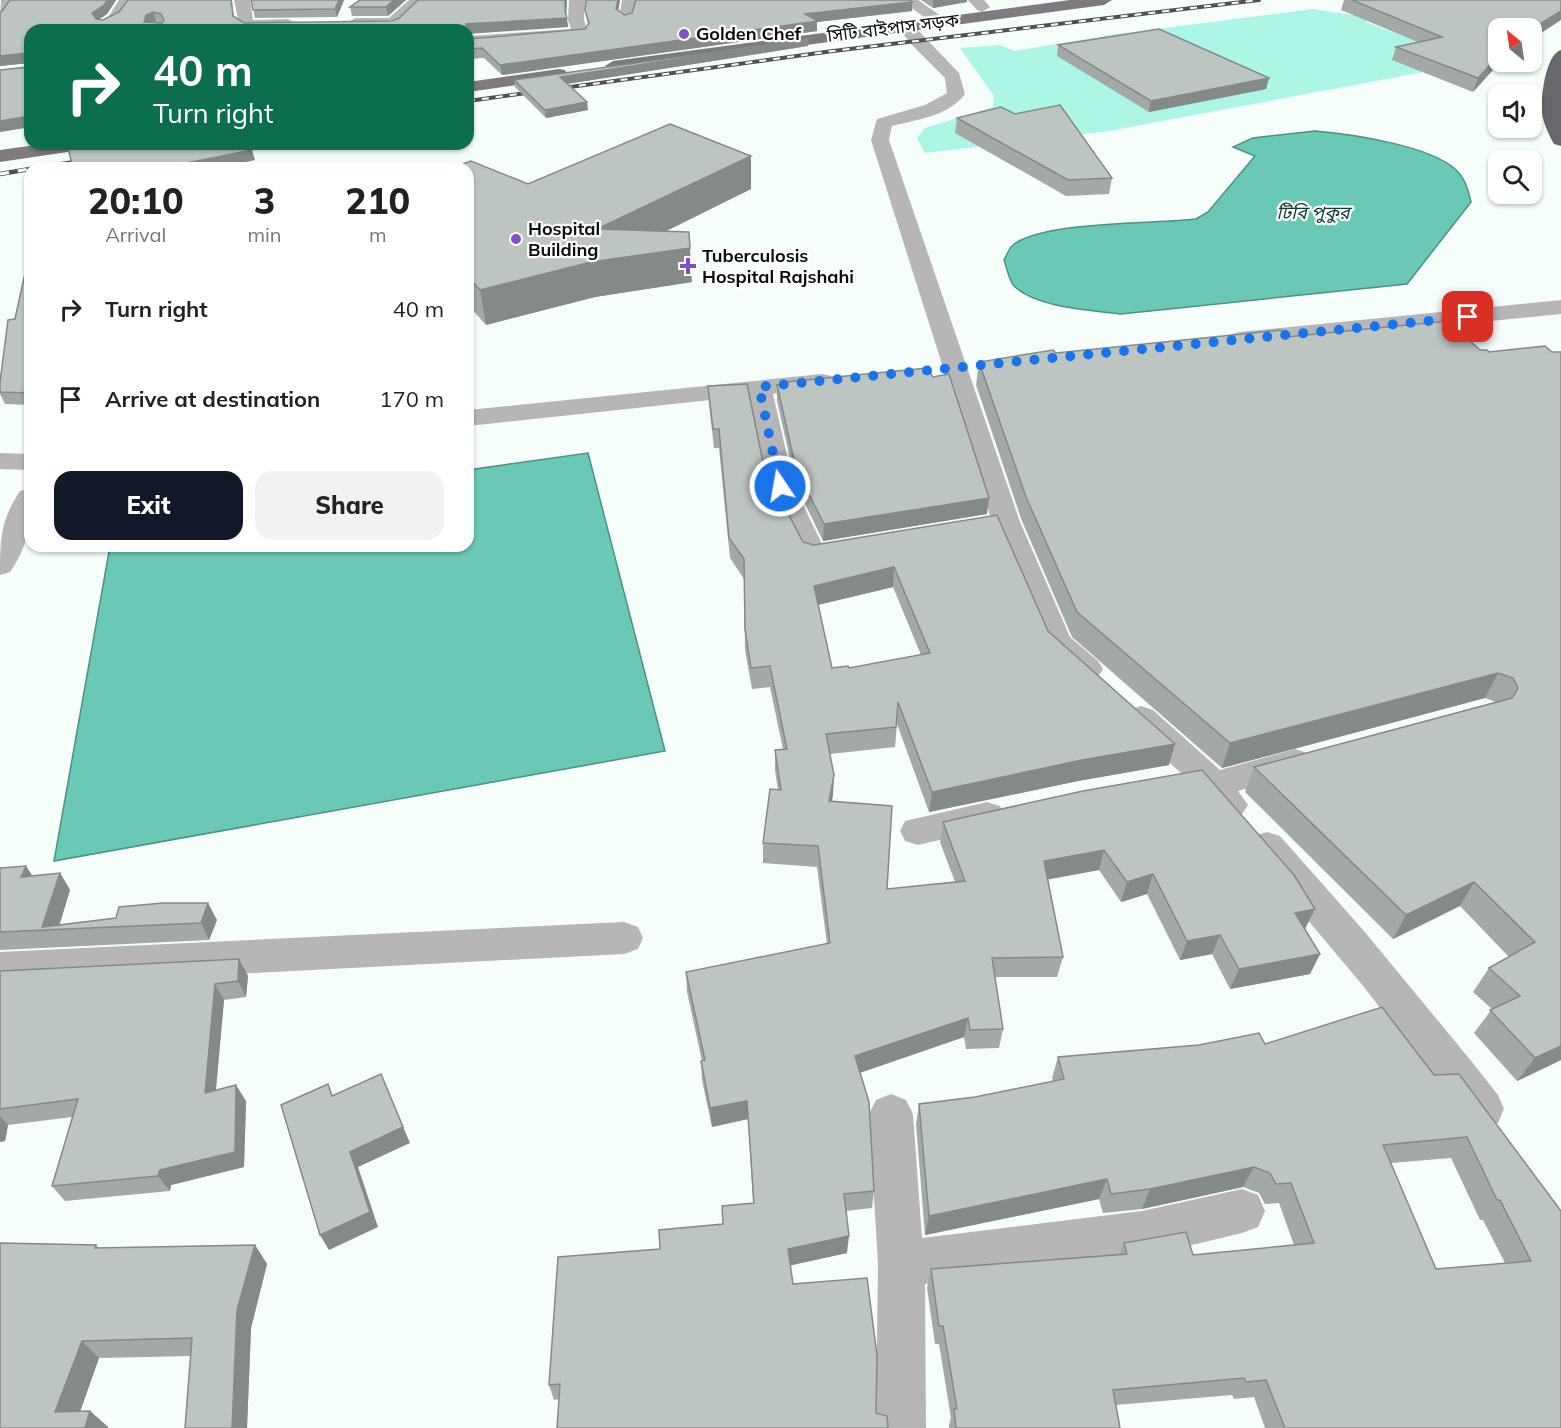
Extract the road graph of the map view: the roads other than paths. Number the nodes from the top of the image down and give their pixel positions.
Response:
1 (9, 0) edge
2 (127, 0) edge
3 (242, 0) edge
4 (418, 0) edge
5 (577, 0) edge
6 (630, 0) edge
7 (908, 0) edge
8 (1037, 0) edge
9 (1104, 0) edge
10 (979, 3) edge
11 (0, 15) edge
12 (627, 18) edge
13 (934, 18) junction
14 (105, 24) edge
15 (246, 24) edge
16 (396, 24) edge
17 (905, 26) junction
18 (474, 42) edge
19 (1561, 56) edge
20 (474, 74) edge
21 (474, 86) edge
22 (24, 137) edge
23 (0, 140) edge
24 (1561, 140) edge
25 (40, 150) edge
26 (0, 156) edge
27 (1561, 307) edge
28 (1216, 342) edge
29 (839, 379) edge
30 (759, 387) junction
31 (474, 417) edge
32 (0, 461) edge
33 (24, 462) edge
34 (24, 511) edge
35 (870, 544) edge
36 (0, 566) edge
37 (1325, 754) edge
38 (1169, 780) edge
39 (1208, 780) junction
40 (1021, 808) edge
41 (918, 831) dead end
42 (624, 938) dead end
43 (0, 969) edge
44 (891, 1114) dead end
45 (1498, 1130) edge
46 (1242, 1211) dead end
47 (901, 1264) junction
48 (901, 1428) edge

1 - 11 street
2 - 14 street
3 - 15 street
4 - 16 street
5 - 18 street
6 - 12 street
7 - 13 street
8 - 10 main road
9 - 13 main road, সিটি বাইপাস সড়ক
10 - 13 main road
13 - 17 main road, সিটি বাইপাস সড়ক
13 - 17 main road, সিটি বাইপাস সড়ক
17 - 39 street
19 - 24 highway
20 - 21 main road
22 - 23 main road
25 - 26 main road
27 - 28 street
29 - 30 street
30 - 31 street
30 - 35 street
32 - 33 street
34 - 36 street
37 - 39 street
38 - 39 street
39 - 45 street
40 - 41 street
42 - 43 street
44 - 47 street
46 - 47 street
47 - 48 street

